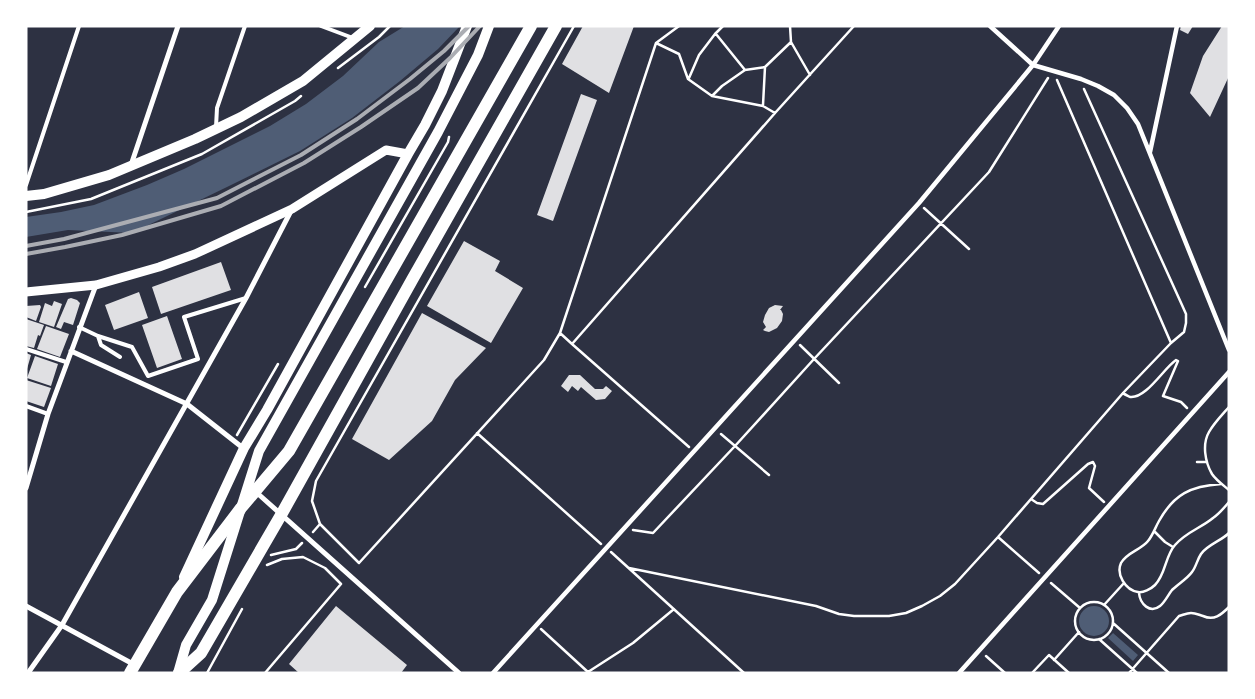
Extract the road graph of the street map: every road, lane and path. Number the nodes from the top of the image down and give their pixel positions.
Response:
1 (79, 26) edge
2 (178, 26) edge
3 (245, 26) edge
4 (321, 26) edge
5 (370, 26) edge
6 (390, 26) edge
7 (467, 26) edge
8 (489, 26) edge
9 (531, 26) edge
10 (556, 26) edge
11 (574, 26) edge
12 (679, 26) edge
13 (723, 26) edge
14 (790, 26) edge
15 (854, 26) edge
16 (990, 26) edge
17 (1059, 26) edge
18 (1177, 26) edge
19 (715, 34) junction
20 (379, 37) dead end
21 (355, 39) junction
22 (790, 42) junction
23 (656, 43) junction
24 (1033, 65) junction
25 (765, 67) junction
26 (745, 70) junction
27 (1053, 71) junction
28 (810, 75) junction
29 (688, 79) junction
30 (1079, 79) junction
31 (712, 96) junction
32 (763, 106) junction
33 (775, 112) junction
34 (215, 129) junction
35 (408, 154) junction
36 (1150, 154) junction
37 (131, 165) junction
38 (26, 185) edge
39 (26, 196) edge
40 (920, 203) junction
41 (292, 209) junction
42 (941, 223) junction
43 (969, 250) dead end
44 (96, 285) junction
45 (26, 292) edge
46 (246, 298) junction
47 (80, 327) junction
48 (560, 333) junction
49 (98, 336) junction
50 (795, 340) junction
51 (1171, 343) junction
52 (572, 344) junction
53 (26, 349) edge
54 (1229, 350) edge
55 (70, 351) junction
56 (120, 357) dead end
57 (814, 359) junction
58 (66, 362) junction
59 (1229, 372) edge
60 (838, 383) dead end
61 (1123, 394) junction
62 (187, 404) junction
63 (26, 406) edge
64 (1229, 407) edge
65 (1192, 413) junction
66 (48, 414) junction
67 (715, 428) junction
68 (736, 446) junction
69 (244, 448) junction
70 (694, 451) junction
71 (1196, 462) dead end
72 (1207, 462) junction
73 (769, 475) dead end
74 (1221, 484) junction
75 (26, 488) edge
76 (252, 489) junction
77 (1229, 490) edge
78 (1031, 499) junction
79 (1229, 502) edge
80 (1108, 506) junction
81 (241, 508) junction
82 (281, 515) junction
83 (320, 524) junction
84 (623, 529) junction
85 (1154, 531) junction
86 (1229, 533) edge
87 (308, 538) junction
88 (1174, 547) junction
89 (271, 555) dead end
90 (266, 565) dead end
91 (629, 568) dead end
92 (1124, 583) junction
93 (177, 592) junction
94 (1139, 593) junction
95 (1104, 605) junction
96 (26, 606) edge
97 (244, 607) dead end
98 (1229, 607) edge
99 (674, 609) dead end
100 (1113, 623) junction
101 (62, 625) junction
102 (536, 625) junction
103 (1079, 632) junction
104 (1099, 639) junction
105 (979, 650) junction
106 (1147, 653) junction
107 (1054, 660) junction
108 (133, 669) edge
109 (1132, 669) junction
110 (589, 672) edge
111 (28, 673) edge
112 (179, 673) edge
113 (207, 673) edge
114 (265, 673) edge
115 (459, 673) edge
116 (493, 673) edge
117 (959, 673) edge
118 (1005, 673) edge
119 (1032, 673) edge
120 (1069, 673) edge
121 (1129, 673) edge
122 (1136, 673) edge
123 (1169, 673) edge

1 - 38 lane
2 - 37 street
3 - 34 lane
4 - 21 lane
5 - 21 main road
6 - 20 path
7 - 35 main road
8 - 76 main road
9 - 76 main road
10 - 82 main road
11 - 83 path
12 - 23 path
13 - 19 path
14 - 22 path
15 - 28 path
16 - 24 street
17 - 24 street
18 - 36 street
19 - 26 path
19 - 29 path
21 - 34 main road
22 - 25 path
22 - 28 path
23 - 29 path
23 - 48 path
24 - 27 street
24 - 40 street
25 - 26 path
25 - 32 path
26 - 31 path
27 - 30 street
27 - 42 path
27 - 51 path
28 - 33 path
29 - 31 path
30 - 36 street
30 - 51 path
31 - 32 path
32 - 33 path
33 - 52 path
34 - 37 main road
35 - 41 street
35 - 69 main road
36 - 54 street
37 - 39 main road
40 - 42 path
40 - 50 street
41 - 44 street
41 - 46 street
42 - 43 path
42 - 57 path
44 - 45 street
44 - 47 street
46 - 49 lane
46 - 62 street
47 - 49 lane
47 - 55 street
48 - 52 path
48 - 83 path
49 - 56 lane
50 - 57 path
50 - 67 street
51 - 61 path
52 - 70 path
53 - 58 lane
55 - 58 street
55 - 62 street
57 - 60 path
57 - 68 path
58 - 66 street
59 - 65 street
61 - 65 path
61 - 78 path
62 - 69 street
62 - 101 street
63 - 66 lane
64 - 72 path
65 - 80 street
66 - 75 street
67 - 68 path
67 - 70 street
68 - 73 path
68 - 84 path
69 - 93 main road
70 - 84 street
71 - 72 path
72 - 74 path
74 - 77 path
74 - 85 path
76 - 81 main road
76 - 82 street
78 - 80 path
78 - 91 path
79 - 88 path
80 - 105 street
81 - 93 main road
81 - 112 main road
82 - 87 street
82 - 112 main road
83 - 87 path
84 - 102 street
85 - 88 path
85 - 92 path
86 - 94 path
87 - 89 path
87 - 115 street
88 - 94 path
90 - 114 path
92 - 94 path
92 - 95 path
93 - 108 main road
95 - 100 path
95 - 103 path
96 - 101 street
97 - 113 path
98 - 106 path
99 - 110 path
100 - 104 path
100 - 106 path
101 - 108 street
101 - 111 street
102 - 110 path
102 - 116 street
103 - 104 path
103 - 107 path
104 - 109 path
105 - 117 street
105 - 118 path
106 - 109 path
106 - 123 path
107 - 119 path
107 - 120 path
109 - 121 path
109 - 122 path

